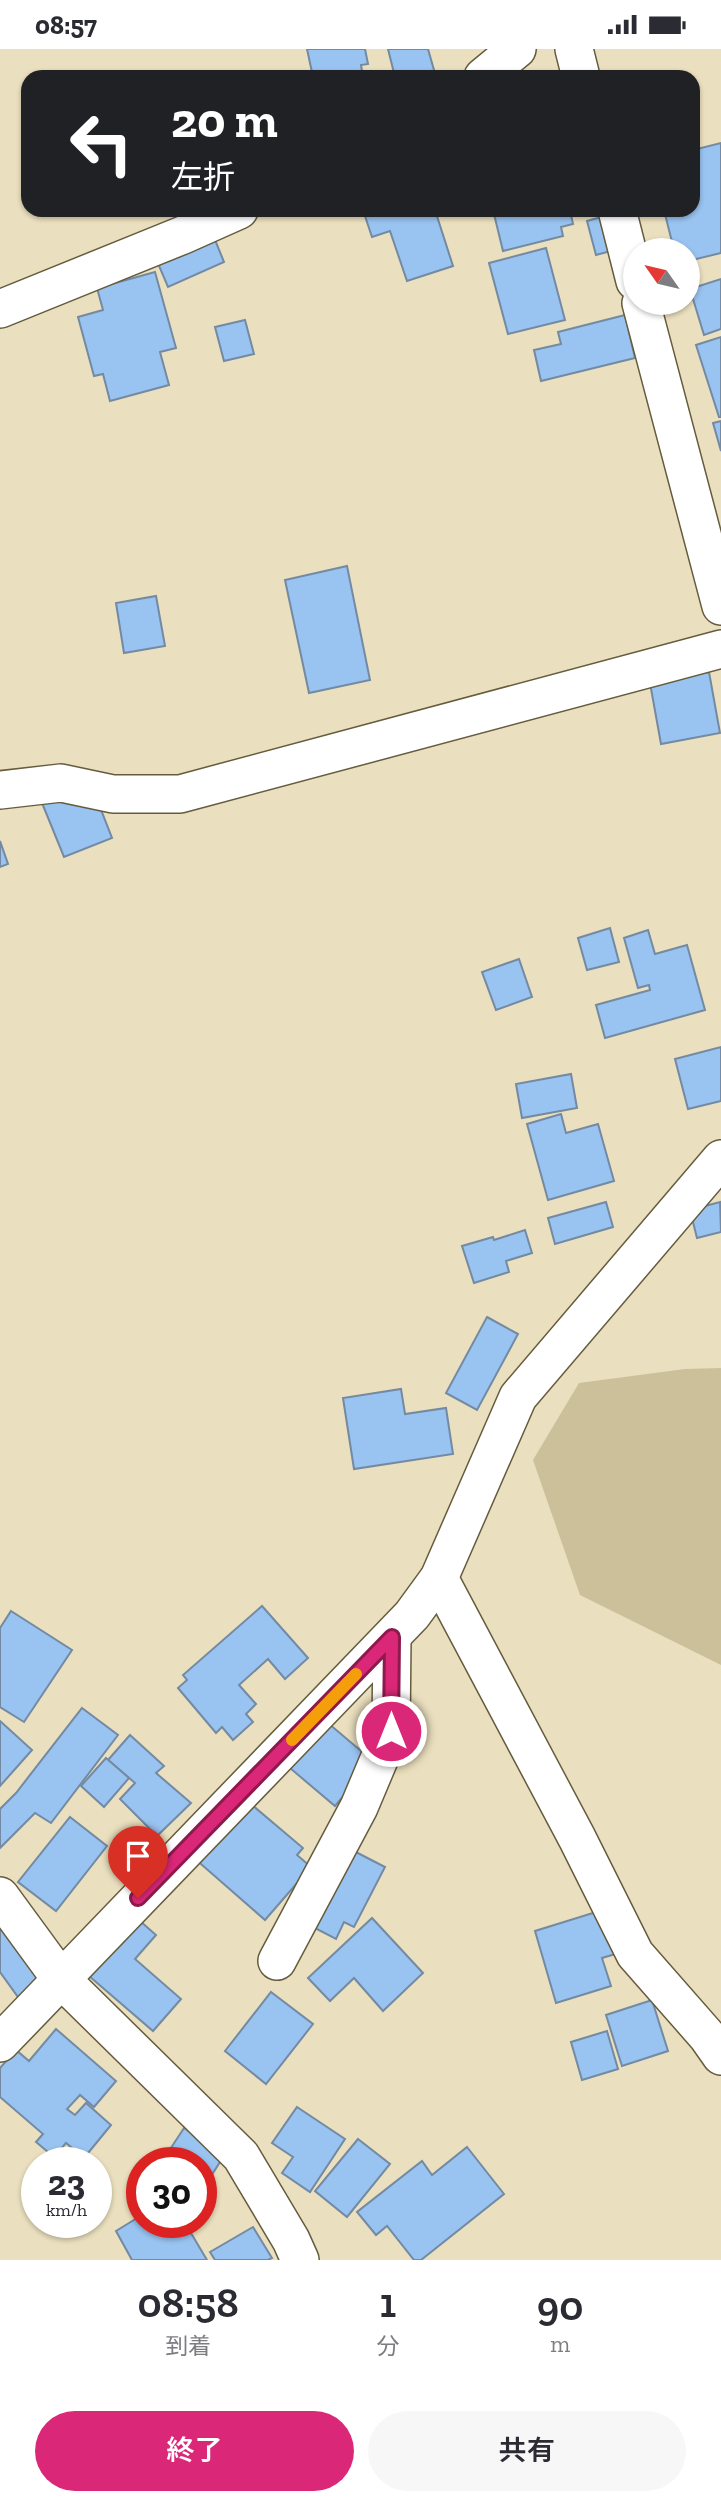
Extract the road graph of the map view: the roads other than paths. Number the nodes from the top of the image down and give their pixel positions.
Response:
1 (517, 49) edge
2 (574, 49) edge
3 (492, 70) edge
4 (580, 70) edge
5 (224, 217) edge
6 (619, 217) edge
7 (624, 238) edge
8 (0, 309) edge
9 (644, 315) edge
10 (721, 605) edge
11 (721, 649) edge
12 (0, 790) edge
13 (721, 1159) edge
14 (439, 1578) junction
15 (392, 1637) junction
16 (0, 1896) edge
17 (277, 1961) dead end
18 (60, 1978) junction
19 (0, 2043) edge
20 (721, 2056) edge
21 (300, 2260) edge

1 - 3 street
2 - 4 street
5 - 8 street
6 - 7 street
9 - 10 street
11 - 12 street
13 - 14 street
14 - 15 street
14 - 20 street
15 - 17 street
15 - 18 street
16 - 18 street
18 - 19 street
18 - 21 street

